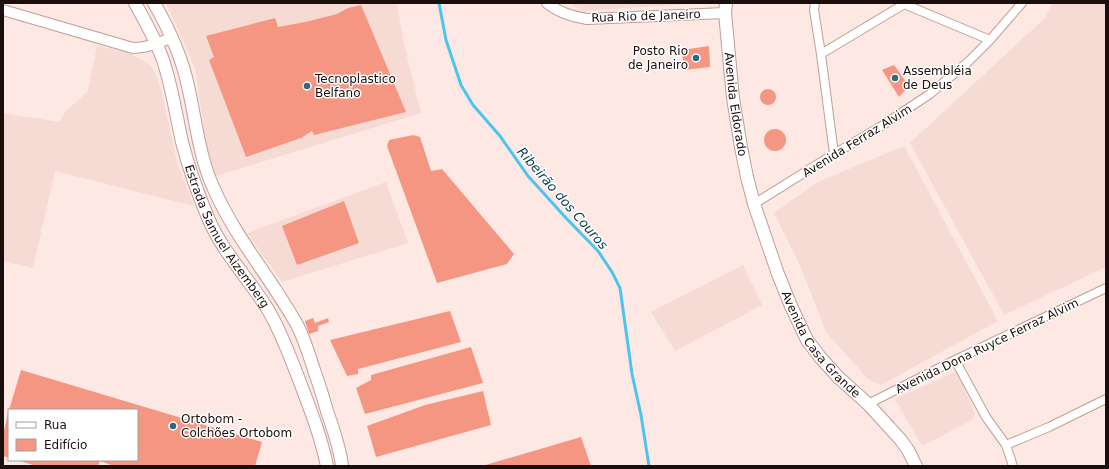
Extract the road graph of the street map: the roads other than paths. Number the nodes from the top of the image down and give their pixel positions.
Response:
1 (135, 3) edge
2 (154, 3) edge
3 (547, 3) edge
4 (815, 3) edge
5 (1022, 3) edge
6 (905, 4) edge
7 (726, 8) edge
8 (3, 10) edge
9 (171, 38) junction
10 (990, 40) junction
11 (157, 44) junction
12 (821, 54) junction
13 (834, 154) junction
14 (754, 204) junction
15 (1106, 288) edge
16 (955, 360) junction
17 (1106, 400) edge
18 (868, 404) junction
19 (1006, 445) junction
20 (326, 466) edge
21 (342, 466) edge
22 (916, 466) edge
23 (1013, 466) edge

1 - 11 main road, Estrada Samuel Aizemberg
2 - 9 main road, Estrada Samuel Aizemberg
3 - 7 street, Rua Rio de Janeiro
4 - 12 street
5 - 10 street, Avenida Ferraz Alvim
6 - 10 street
6 - 12 street
7 - 14 main road, Avenida Eldorado
8 - 11 street
9 - 11 street
9 - 21 main road, Estrada Samuel Aizemberg
10 - 13 street, Avenida Ferraz Alvim
11 - 20 main road, Estrada Samuel Aizemberg
12 - 13 street
13 - 14 street, Avenida Ferraz Alvim
14 - 18 main road, Avenida Casa Grande
15 - 16 street, Avenida Dona Ruyce Ferraz Alvim
16 - 18 street, Avenida Dona Ruyce Ferraz Alvim
16 - 19 street
17 - 19 street
18 - 22 main road, Avenida Casa Grande
19 - 23 street

